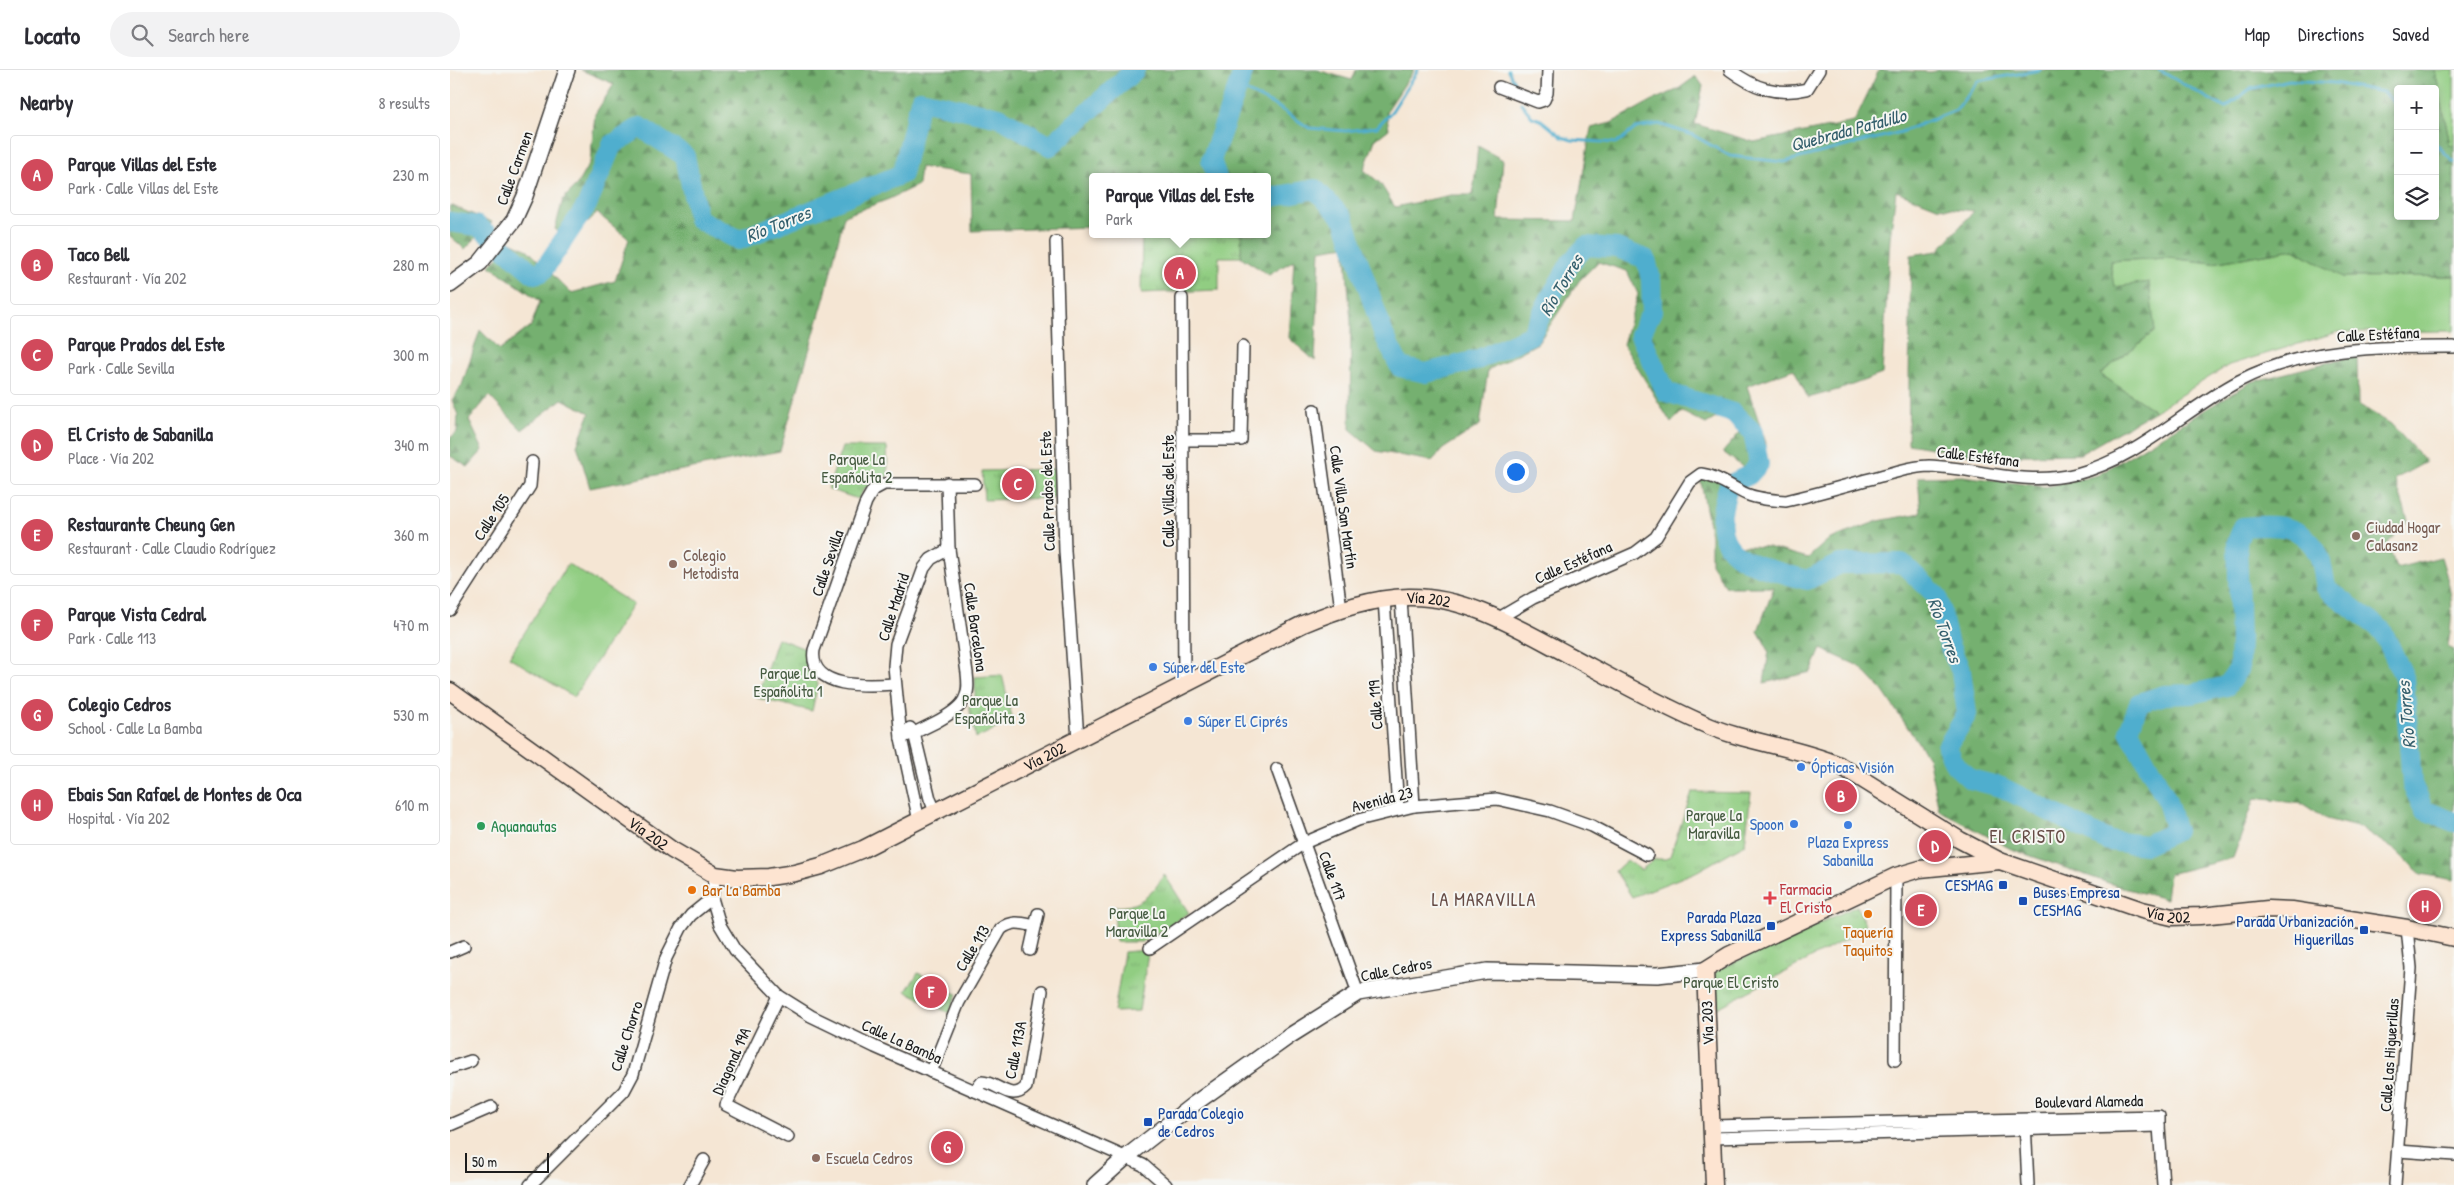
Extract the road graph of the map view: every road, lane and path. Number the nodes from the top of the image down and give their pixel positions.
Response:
1 (566, 70) edge
2 (1548, 70) edge
3 (1730, 70) edge
4 (1818, 70) edge
5 (1499, 87) dead end
6 (1056, 242) dead end
7 (450, 285) edge
8 (1182, 298) dead end
9 (1243, 346) dead end
10 (2454, 347) edge
11 (1314, 410) dead end
12 (1184, 440) junction
13 (532, 462) dead end
14 (948, 483) junction
15 (975, 484) dead end
16 (949, 549) junction
17 (1401, 598) junction
18 (1384, 600) junction
19 (1341, 609) junction
20 (450, 610) edge
21 (1499, 618) junction
22 (895, 684) junction
23 (1184, 684) junction
24 (450, 690) edge
25 (901, 718) junction
26 (914, 734) junction
27 (901, 738) junction
28 (1078, 739) junction
29 (1277, 769) dead end
30 (1414, 806) junction
31 (1398, 809) junction
32 (936, 813) junction
33 (919, 821) junction
34 (1951, 834) junction
35 (1304, 843) junction
36 (1647, 856) dead end
37 (2000, 861) junction
38 (1946, 866) junction
39 (715, 875) junction
40 (1896, 876) junction
41 (712, 898) junction
42 (1038, 914) dead end
43 (1035, 926) junction
44 (2407, 928) junction
45 (2454, 938) edge
46 (464, 946) dead end
47 (1150, 948) dead end
48 (1030, 950) dead end
49 (450, 952) edge
50 (1705, 970) junction
51 (1042, 991) dead end
52 (1358, 993) junction
53 (779, 996) junction
54 (1895, 1060) dead end
55 (471, 1061) dead end
56 (450, 1068) edge
57 (931, 1072) junction
58 (975, 1091) junction
59 (492, 1107) dead end
60 (2026, 1124) junction
61 (450, 1125) edge
62 (1712, 1132) junction
63 (788, 1137) dead end
64 (2398, 1151) junction
65 (2454, 1155) edge
66 (1125, 1158) junction
67 (704, 1160) dead end
68 (530, 1185) edge
69 (690, 1185) edge
70 (1095, 1185) edge
71 (1166, 1185) edge
72 (1714, 1185) edge
73 (2028, 1185) edge
74 (2163, 1185) edge
75 (2395, 1185) edge

1 - 7 street, Calle Carmen
2 - 5 street
3 - 4 street
6 - 28 street, Calle Prados del Este
8 - 12 street, Calle Villas del Este
9 - 12 street
10 - 21 street, Calle Estéfana
11 - 19 street, Calle Villa San Martín
12 - 23 street, Calle Villas del Este
13 - 20 street, Calle 105
14 - 15 street, Calle Sevilla
14 - 16 street, Calle Barcelona
14 - 22 street, Calle Sevilla
16 - 22 street, Calle Madrid
16 - 26 street, Calle Barcelona
17 - 18 main road, Vía 202
17 - 21 main road, Vía 202
17 - 30 street, Calle 119
18 - 19 main road, Vía 202
18 - 31 street, Calle 119
19 - 23 main road, Vía 202
21 - 34 main road, Vía 202
22 - 25 street, Calle Madrid
23 - 28 main road, Vía 202
24 - 39 main road, Vía 202
25 - 26 street, Calle Madrid
25 - 27 street, Calle Madrid
26 - 27 street, Calle Barcelona
26 - 32 street, Calle Madrid
27 - 33 street, Calle Madrid
28 - 32 main road, Vía 202
29 - 35 street, Calle 117
30 - 31 street, Avenida 23
30 - 36 street, Avenida 23
31 - 35 street, Avenida 23
32 - 33 main road, Vía 202
33 - 39 main road, Vía 202
34 - 37 main road, Vía 202
34 - 38 main road
35 - 47 street, Avenida 23
35 - 52 street, Calle 117
37 - 38 main road
37 - 44 main road, Vía 202
38 - 40 main road
39 - 41 street
40 - 50 main road
40 - 54 street
41 - 53 street, Calle La Bamba
41 - 68 street, Calle Chorro
42 - 43 street
43 - 48 street
43 - 57 street, Calle 113
44 - 45 main road, Vía 202
44 - 64 street, Calle Las Higuerillas
46 - 49 street
50 - 52 street, Calle Cedros
50 - 62 main road, Vía 203
51 - 58 street, Calle 113A
52 - 66 street, Calle Cedros
53 - 57 street, Calle La Bamba
53 - 63 street, Diagonal 19A
55 - 56 street
57 - 58 street, Calle La Bamba
58 - 66 street, Calle La Bamba
59 - 61 street
60 - 62 street, Boulevard Alameda
60 - 73 street
60 - 74 street, Boulevard Alameda
62 - 72 main road, Vía 203
64 - 65 street
64 - 75 street, Calle Las Higuerillas
66 - 70 street, Calle Cedros
66 - 71 street, Calle La Bamba
67 - 69 street

